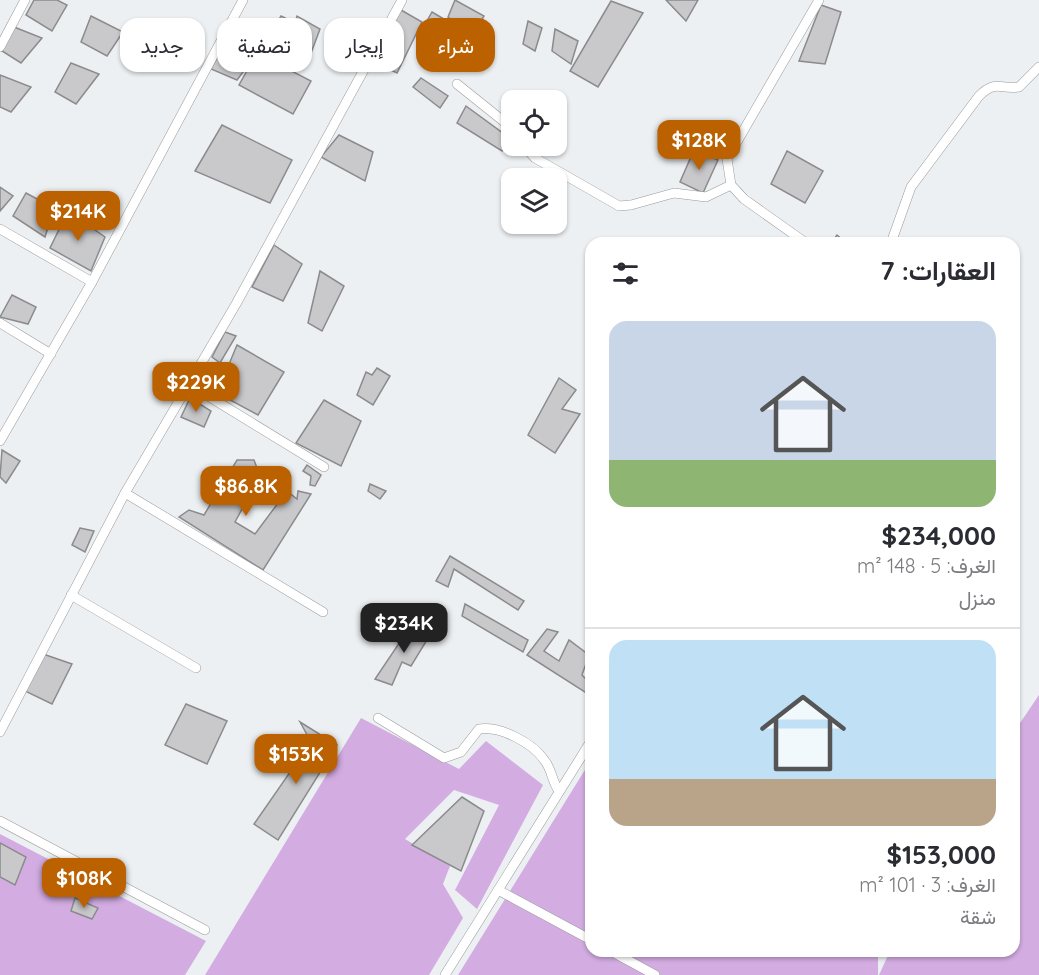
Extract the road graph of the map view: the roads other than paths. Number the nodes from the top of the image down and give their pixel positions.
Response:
1 (25, 0) edge
2 (243, 0) edge
3 (402, 0) edge
4 (819, 0) edge
5 (0, 47) edge
6 (1039, 67) edge
7 (457, 84) dead end
8 (501, 119) edge
9 (533, 156) edge
10 (731, 185) junction
11 (0, 229) edge
12 (798, 237) edge
13 (893, 237) edge
14 (92, 282) junction
15 (0, 323) edge
16 (51, 354) junction
17 (190, 385) junction
18 (0, 441) edge
19 (324, 467) dead end
20 (125, 493) junction
21 (71, 595) junction
22 (323, 612) dead end
23 (196, 668) dead end
24 (378, 718) dead end
25 (0, 732) edge
26 (585, 751) edge
27 (559, 792) junction
28 (0, 821) edge
29 (498, 890) junction
30 (205, 930) dead end
31 (585, 937) edge
32 (621, 957) edge
33 (445, 975) edge
34 (655, 975) edge

1 - 5 street
2 - 14 street
3 - 17 street
4 - 10 street
6 - 13 street
7 - 8 street
9 - 10 street
10 - 12 street
11 - 14 street
14 - 16 street
15 - 16 street
16 - 18 street
17 - 19 street
17 - 20 street
20 - 21 street
20 - 22 street
21 - 23 street
21 - 25 street
24 - 27 street
26 - 27 street
27 - 29 street
28 - 30 street
29 - 31 street
29 - 33 street
32 - 34 street

